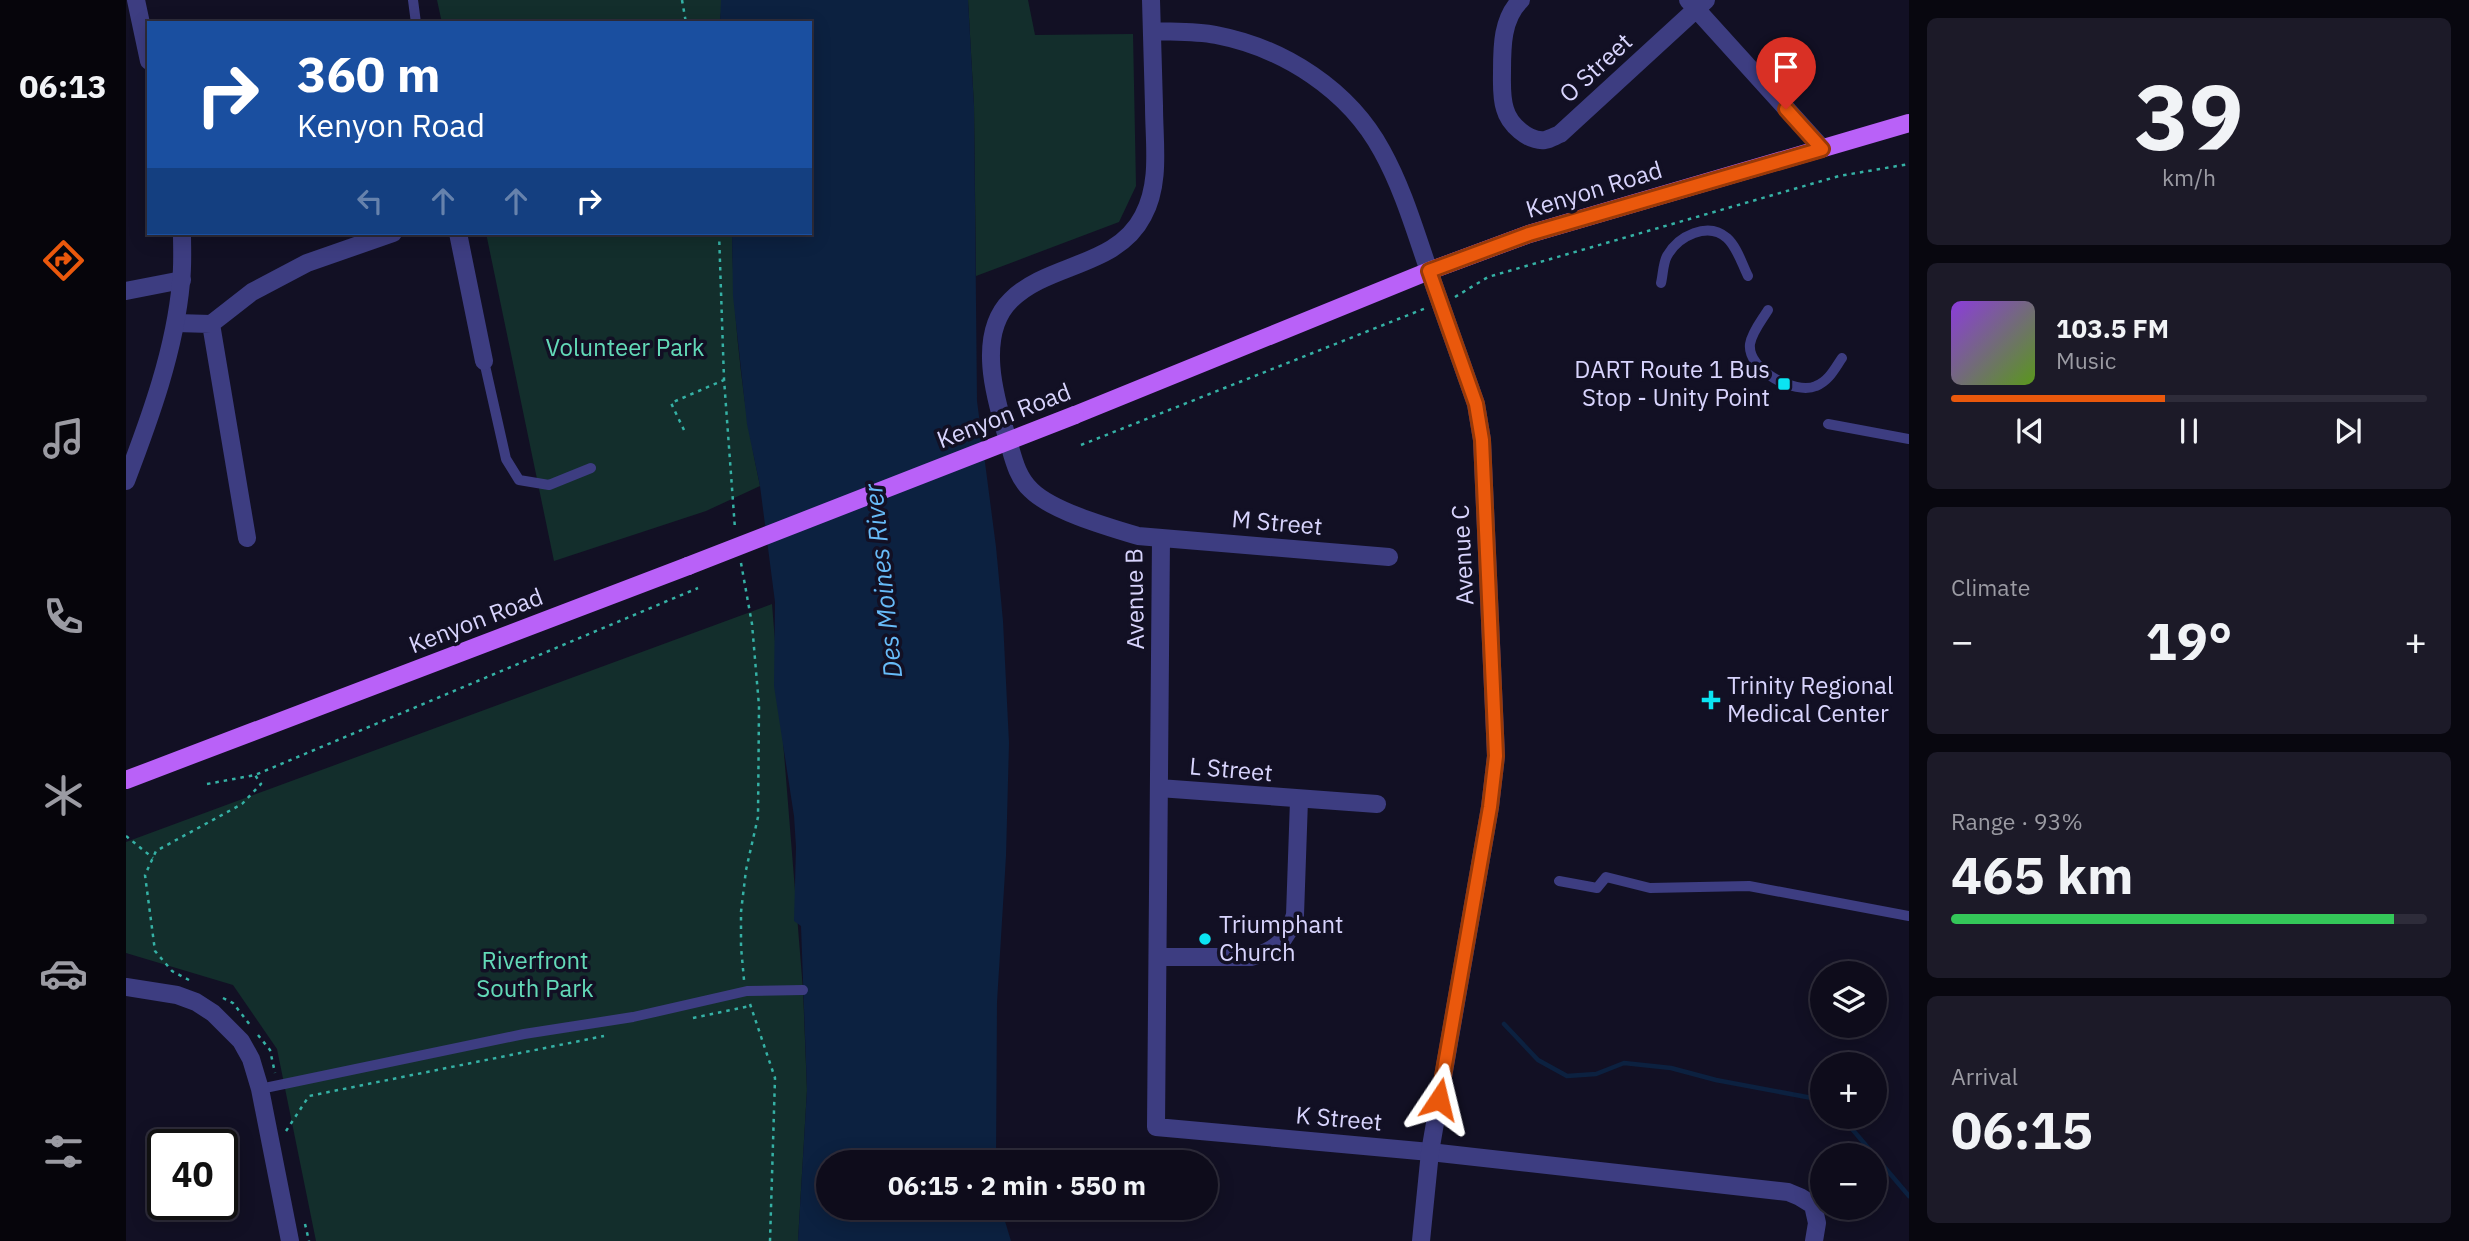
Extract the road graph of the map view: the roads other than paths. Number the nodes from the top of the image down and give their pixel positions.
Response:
1 (413, 0) edge
2 (1151, 0) edge
3 (1521, 0) edge
4 (1697, 3) edge
5 (134, 9) edge
6 (416, 21) edge
7 (1152, 31) junction
8 (147, 54) edge
9 (1909, 123) edge
10 (1822, 149) junction
11 (181, 235) edge
12 (387, 235) edge
13 (458, 235) edge
14 (1429, 271) junction
15 (1748, 276) dead end
16 (182, 280) junction
17 (1661, 283) dead end
18 (126, 292) edge
19 (1768, 310) dead end
20 (176, 323) junction
21 (211, 324) junction
22 (1842, 358) dead end
23 (484, 361) joint
24 (1828, 424) dead end
25 (1909, 439) edge
26 (591, 468) dead end
27 (126, 481) edge
28 (247, 538) dead end
29 (1161, 538) junction
30 (1389, 558) dead end
31 (126, 780) edge
32 (1159, 788) junction
33 (1299, 800) junction
34 (1377, 804) dead end
35 (1559, 881) dead end
36 (1909, 916) edge
37 (1159, 957) junction
38 (126, 987) edge
39 (803, 990) dead end
40 (269, 1087) junction
41 (1430, 1152) junction
42 (290, 1241) edge
43 (1421, 1241) edge
44 (1814, 1241) edge

1 - 6 lane
2 - 7 street, Avenue B
3 - 4 street, O Street
4 - 10 street
5 - 8 street
7 - 14 street, Avenue C
7 - 29 street, Avenue B
9 - 10 main road, Kenyon Road
10 - 14 main road, Kenyon Road
11 - 16 street
12 - 21 street
13 - 23 street
14 - 31 main road, Kenyon Road, bridge
14 - 41 street, Avenue C
15 - 17 lane
16 - 18 street
16 - 20 street
19 - 22 lane
20 - 21 street
20 - 27 street
21 - 28 street
23 - 26 lane
24 - 25 lane
29 - 30 street, M Street
29 - 32 street, Avenue B
32 - 33 street, L Street
32 - 37 street, Avenue B
33 - 34 street, L Street
33 - 37 street, L Street
35 - 36 lane
37 - 41 street, K Street
38 - 40 street
39 - 40 lane
40 - 42 street
41 - 43 street, Avenue C
41 - 44 street, K Street

